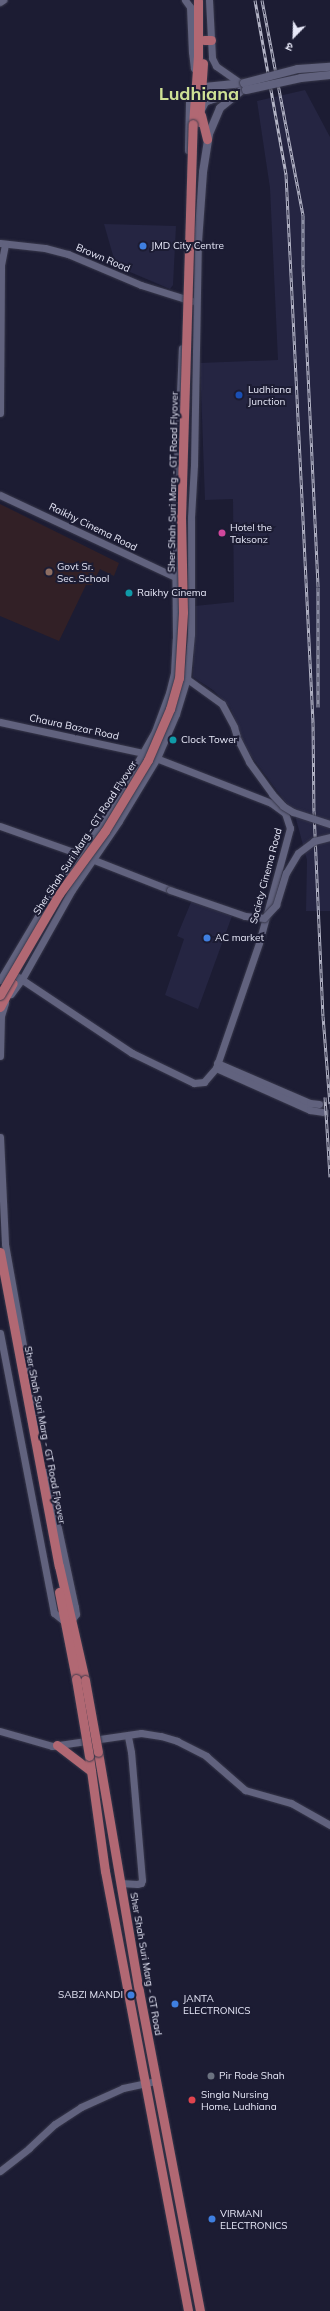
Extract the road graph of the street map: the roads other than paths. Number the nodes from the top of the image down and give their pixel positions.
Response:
1 (3, 0) edge
2 (198, 0) edge
3 (203, 0) edge
4 (210, 0) edge
5 (186, 1) edge
6 (0, 2) edge
7 (207, 40) junction
8 (330, 67) edge
9 (197, 72) junction
10 (330, 75) edge
11 (198, 88) junction
12 (240, 89) junction
13 (201, 97) junction
14 (189, 101) joint
15 (200, 112) junction
16 (207, 139) junction
17 (198, 242) junction
18 (2, 243) edge
19 (187, 246) junction
20 (184, 300) junction
21 (196, 301) junction
22 (0, 413) edge
23 (0, 495) edge
24 (177, 578) junction
25 (174, 672) junction
26 (187, 678) junction
27 (0, 722) edge
28 (143, 753) junction
29 (157, 758) junction
30 (330, 824) edge
31 (0, 826) edge
32 (330, 837) edge
33 (75, 859) junction
34 (94, 860) junction
35 (3, 969) edge
36 (22, 979) junction
37 (0, 980) edge
38 (0, 995) edge
39 (0, 1007) edge
40 (0, 1056) edge
41 (216, 1066) junction
42 (319, 1104) tunnel mouth
43 (322, 1112) tunnel mouth
44 (0, 1137) edge
45 (0, 1252) edge
46 (0, 1284) edge
47 (0, 1333) edge
48 (67, 1617) junction
49 (0, 1731) edge
50 (128, 1736) junction
51 (57, 1745) junction
52 (94, 1754) junction
53 (91, 1771) junction
54 (330, 1825) edge
55 (120, 1883) junction
56 (155, 2081) junction
57 (145, 2083) junction
58 (0, 2171) edge
59 (188, 2311) edge
60 (200, 2311) edge

1 - 6 street
2 - 9 main road
3 - 7 main road
4 - 7 street
5 - 9 street
7 - 11 main road
7 - 12 street
8 - 12 main road, bridge
9 - 11 main road
10 - 12 main road, bridge
11 - 12 main road
11 - 13 main road
11 - 14 main road
11 - 38 main road, Sher Shah Suri Marg - GT Road Flyover, bridge
12 - 13 main road
12 - 15 main road
12 - 16 main road
13 - 15 main road
14 - 19 street, bridge
15 - 16 main road
15 - 39 main road, Sher Shah Suri Marg - GT Road Flyover
16 - 17 main road
17 - 19 street
17 - 21 street
18 - 20 street, Brown Road
18 - 22 street
19 - 20 street
20 - 21 street, Brown Road
20 - 24 street
21 - 26 street
23 - 24 street, Raikhy Cinema Road
24 - 25 street
25 - 26 street
25 - 28 street
26 - 29 street
26 - 30 street, bridge
27 - 28 street, Chaura Bazar Road
28 - 29 street, Society Cinema Road
28 - 33 street
29 - 34 street
29 - 41 street, Society Cinema Road
31 - 33 street
32 - 34 street, bridge
33 - 35 street
34 - 36 street
35 - 36 street
35 - 37 street
36 - 40 street
36 - 41 street
41 - 42 street
41 - 43 street
44 - 48 street
45 - 48 main road, Sher Shah Suri Marg - GT Road Flyover
46 - 48 main road, Sher Shah Suri Marg - GT Road Flyover
47 - 48 street
48 - 52 main road, Sher Shah Suri Marg - GT Road, bridge
49 - 51 street
50 - 51 street
50 - 54 street
50 - 55 street
51 - 53 main road
52 - 53 main road, Sher Shah Suri Marg - GT Road
52 - 55 main road, Sher Shah Suri Marg - GT Road
53 - 57 main road, Sher Shah Suri Marg - GT Road
55 - 56 main road, Sher Shah Suri Marg - GT Road
56 - 57 street
56 - 60 main road, Sher Shah Suri Marg - GT Road
57 - 58 street
57 - 59 main road, Sher Shah Suri Marg - GT Road

